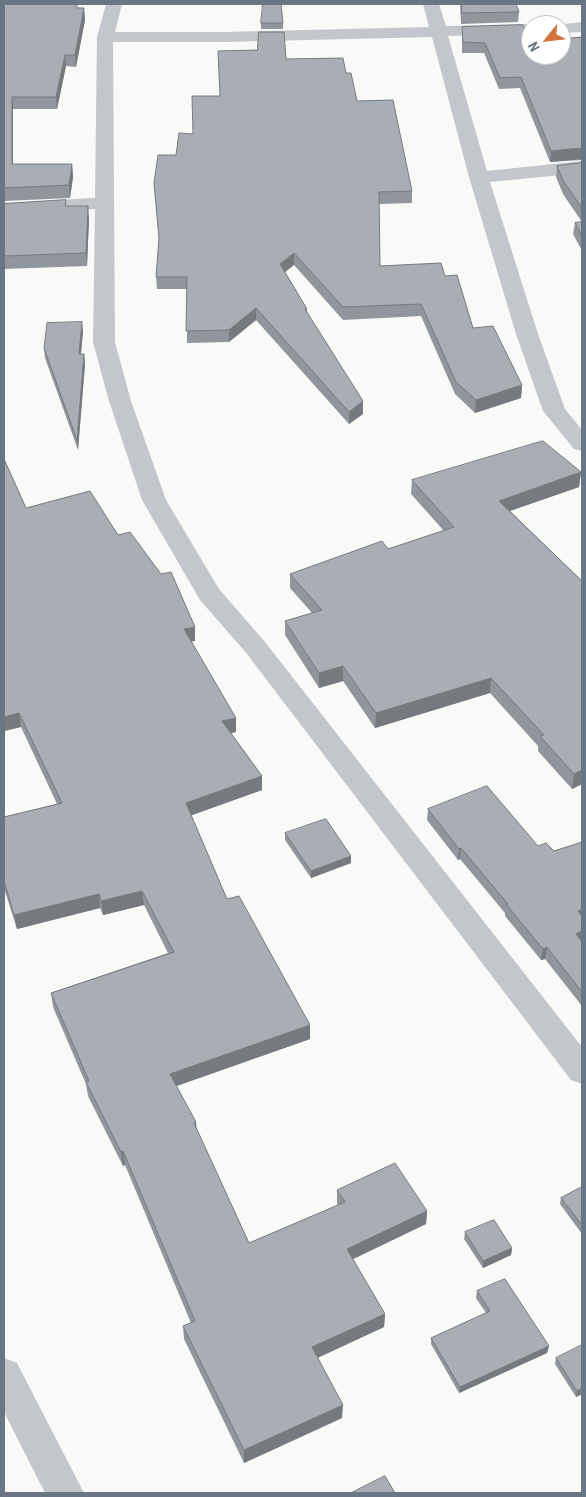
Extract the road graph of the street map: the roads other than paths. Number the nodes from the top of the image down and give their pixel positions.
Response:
1 (114, 4) edge
2 (431, 4) edge
3 (521, 29) edge
4 (440, 33) junction
5 (105, 36) junction
6 (582, 167) edge
7 (479, 177) junction
8 (104, 203) junction
9 (4, 209) edge
10 (582, 444) edge
11 (582, 1071) edge
12 (4, 1375) edge
13 (65, 1493) edge

1 - 5 street
2 - 4 street
3 - 4 street
4 - 5 street
4 - 7 street
5 - 8 street
6 - 7 street
7 - 10 street
8 - 9 street
8 - 11 street
12 - 13 street

